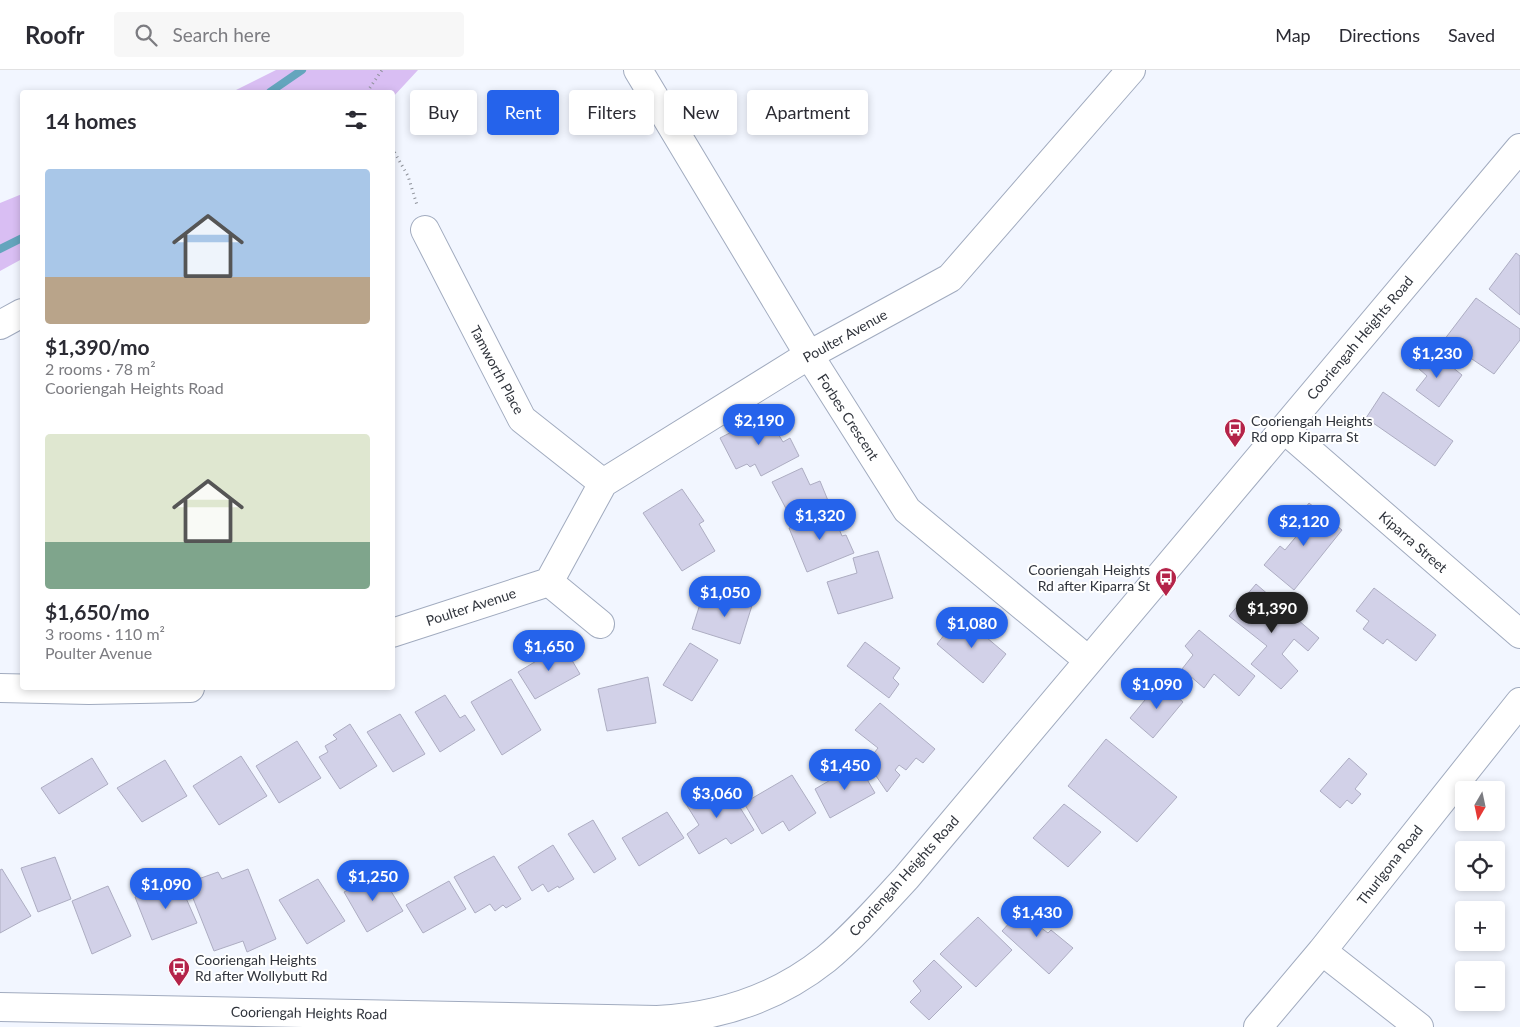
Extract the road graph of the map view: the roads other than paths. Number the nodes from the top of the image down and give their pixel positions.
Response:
1 (638, 70) edge
2 (1131, 70) edge
3 (1520, 148) edge
4 (425, 230) road end
5 (20, 314) edge
6 (0, 326) edge
7 (809, 355) junction
8 (1284, 429) junction
9 (603, 483) junction
10 (549, 582) junction
11 (600, 624) dead end
12 (395, 632) edge
13 (1520, 634) edge
14 (1088, 660) junction
15 (0, 688) edge
16 (20, 688) edge
17 (1520, 702) edge
18 (1322, 950) junction
19 (0, 1007) edge
20 (657, 1024) edge
21 (1258, 1027) edge
22 (1419, 1027) edge

1 - 7 street, Forbes Crescent
2 - 7 street, Poulter Avenue
3 - 8 street, Cooriengah Heights Road
4 - 9 street, Tamworth Place
5 - 6 street
7 - 9 street, Poulter Avenue
7 - 14 street, Forbes Crescent
8 - 13 street, Kiparra Street
8 - 14 street, Cooriengah Heights Road
9 - 10 street, Poulter Avenue
10 - 11 street
10 - 12 street, Poulter Avenue
14 - 20 street, Cooriengah Heights Road
15 - 16 street
17 - 18 street, Thurlgona Road
18 - 21 street, Thurlgona Road
18 - 22 street
19 - 20 street, Cooriengah Heights Road

